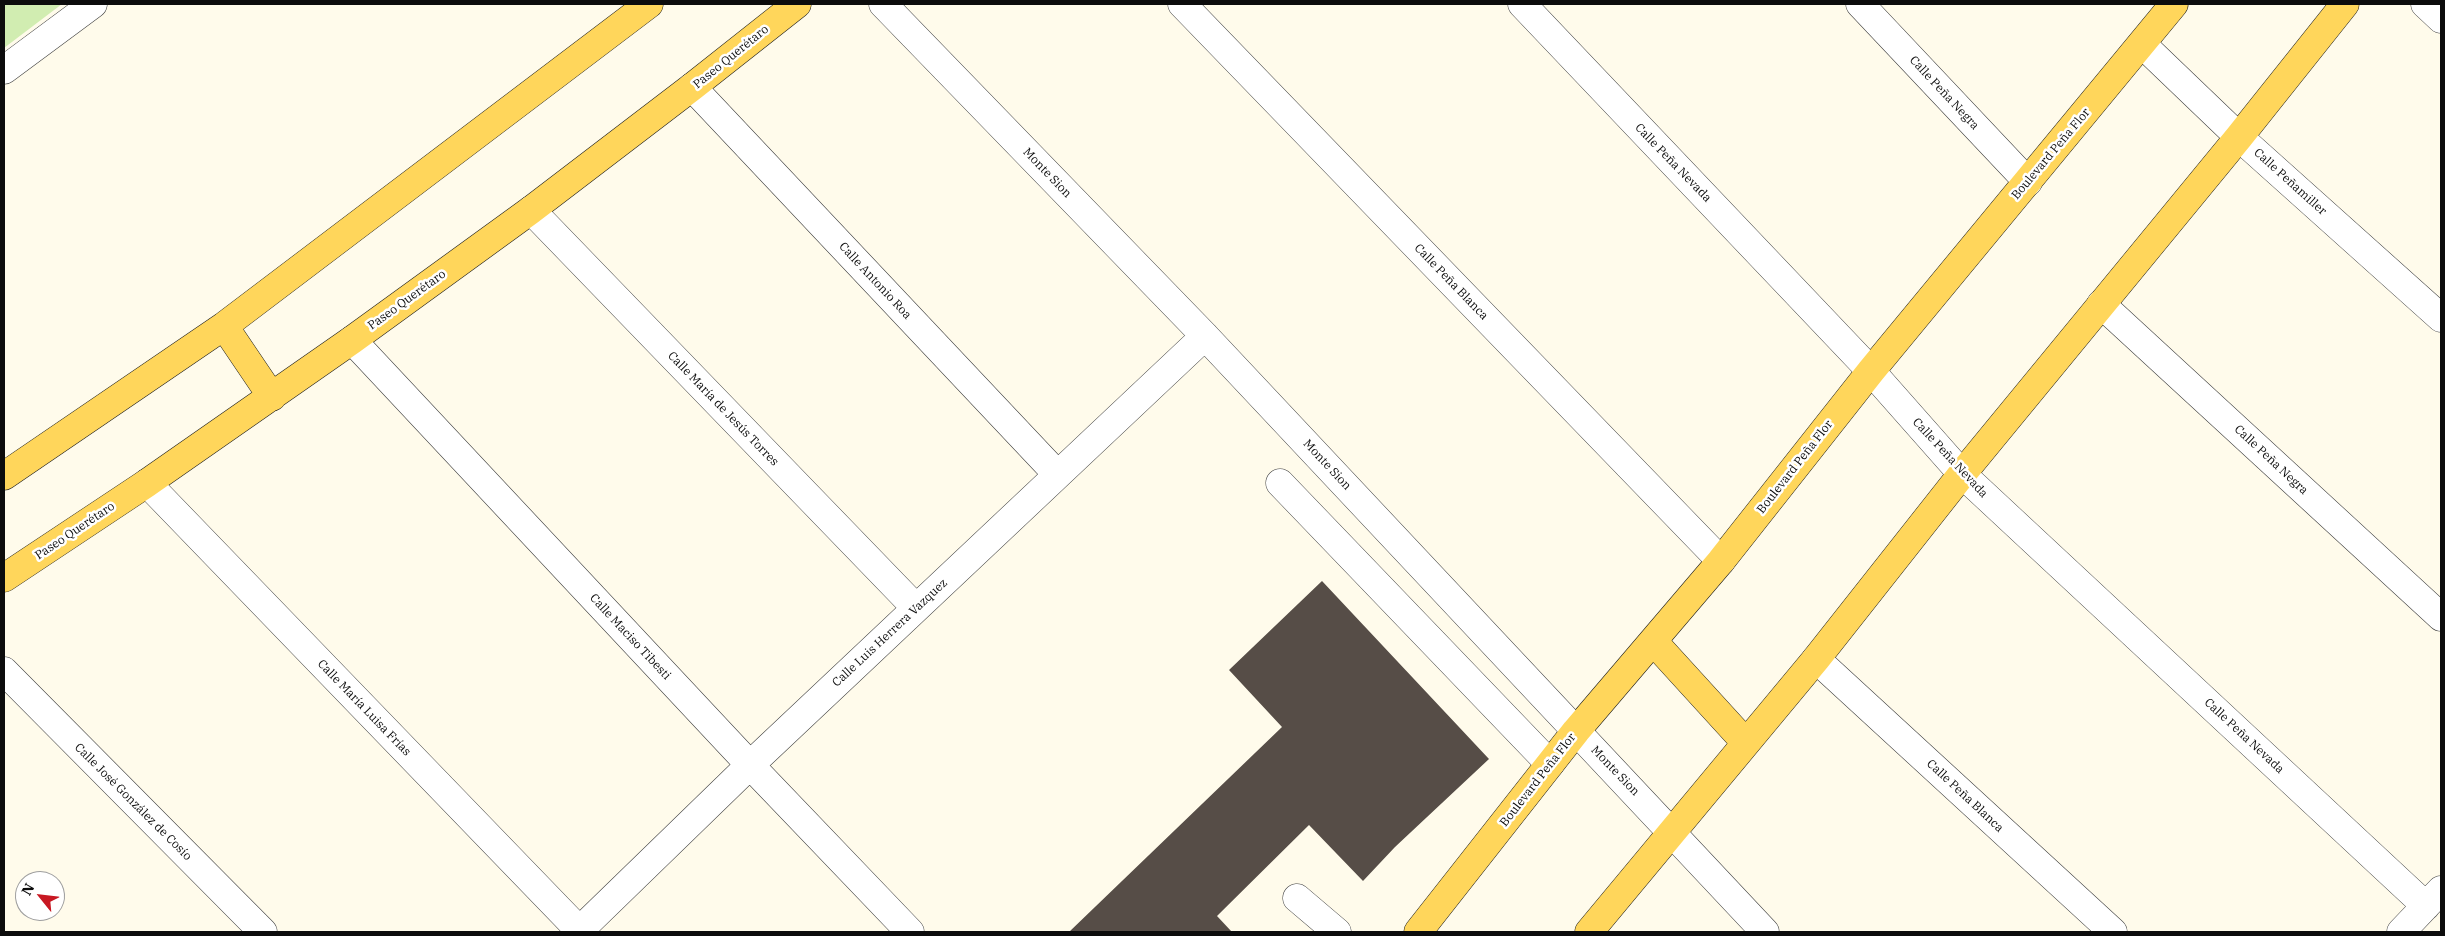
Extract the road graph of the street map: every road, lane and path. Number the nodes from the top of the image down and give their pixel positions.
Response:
1 (93, 4) edge
2 (649, 4) edge
3 (797, 4) edge
4 (883, 4) edge
5 (1182, 4) edge
6 (1522, 4) edge
7 (1860, 4) edge
8 (2174, 4) edge
9 (2344, 4) edge
10 (2425, 4) edge
11 (2441, 19) edge
12 (2142, 44) junction
13 (4, 70) edge
14 (692, 87) junction
15 (2240, 137) junction
16 (2028, 182) junction
17 (531, 210) junction
18 (2101, 304) junction
19 (2441, 318) edge
20 (224, 326) junction
21 (1205, 336) junction
22 (352, 340) junction
23 (1871, 372) junction
24 (272, 397) junction
25 (1058, 474) junction
26 (1962, 474) junction
27 (4, 476) edge
28 (147, 483) junction
29 (1280, 483) dead end
30 (1720, 561) junction
31 (4, 578) edge
32 (916, 608) junction
33 (2441, 617) edge
34 (1653, 641) junction
35 (1816, 659) junction
36 (4, 671) edge
37 (1576, 731) junction
38 (1746, 743) junction
39 (1550, 764) junction
40 (750, 766) junction
41 (1671, 831) junction
42 (1297, 898) dead end
43 (2434, 898) edge
44 (263, 932) edge
45 (580, 932) edge
46 (910, 932) edge
47 (1337, 932) edge
48 (1418, 932) edge
49 (1588, 932) edge
50 (1765, 932) edge
51 (2113, 932) edge
52 (2400, 932) edge

1 - 13 street
2 - 20 main road
3 - 14 main road, Paseo Querétaro
4 - 21 street, Monte Sion
5 - 30 street, Calle Peña Blanca
6 - 23 street, Calle Peña Nevada
7 - 16 street, Calle Peña Negra
8 - 12 main road, Boulevard Peña Flor
9 - 15 main road
10 - 11 street
12 - 15 street, Calle Peñamiller
12 - 16 main road, Boulevard Peña Flor
14 - 17 main road, Paseo Querétaro
14 - 25 street, Calle Antonio Roa
15 - 18 main road
15 - 19 street, Calle Peñamiller
16 - 23 main road, Boulevard Peña Flor
17 - 22 main road, Paseo Querétaro
17 - 32 street, Calle María de Jesús Torres
18 - 26 main road
18 - 33 street, Calle Peña Negra
20 - 24 main road
20 - 27 main road
21 - 25 street, Calle Luis Herrera Vazquez
21 - 37 street, Monte Sion
22 - 24 main road, Paseo Querétaro
22 - 40 street, Calle Maciso Tibesti
23 - 26 street, Calle Peña Nevada
23 - 30 main road, Boulevard Peña Flor
24 - 28 main road, Paseo Querétaro
25 - 32 street, Calle Luis Herrera Vazquez
26 - 35 main road
26 - 43 street, Calle Peña Nevada
28 - 31 main road, Paseo Querétaro
28 - 45 street, Calle María Luisa Frías
29 - 39 street
30 - 34 main road, Boulevard Peña Flor
32 - 40 street, Calle Luis Herrera Vazquez
34 - 37 main road, Boulevard Peña Flor
34 - 38 main road
35 - 38 main road
35 - 51 street, Calle Peña Blanca
36 - 44 street, Calle José González de Cosío
37 - 39 main road, Boulevard Peña Flor
37 - 41 street, Monte Sion
38 - 41 main road
39 - 48 main road, Boulevard Peña Flor
40 - 45 street, Calle Luis Herrera Vazquez
40 - 46 street, Calle Maciso Tibesti
41 - 49 main road
41 - 50 street, Monte Sion
42 - 47 street
43 - 52 street

